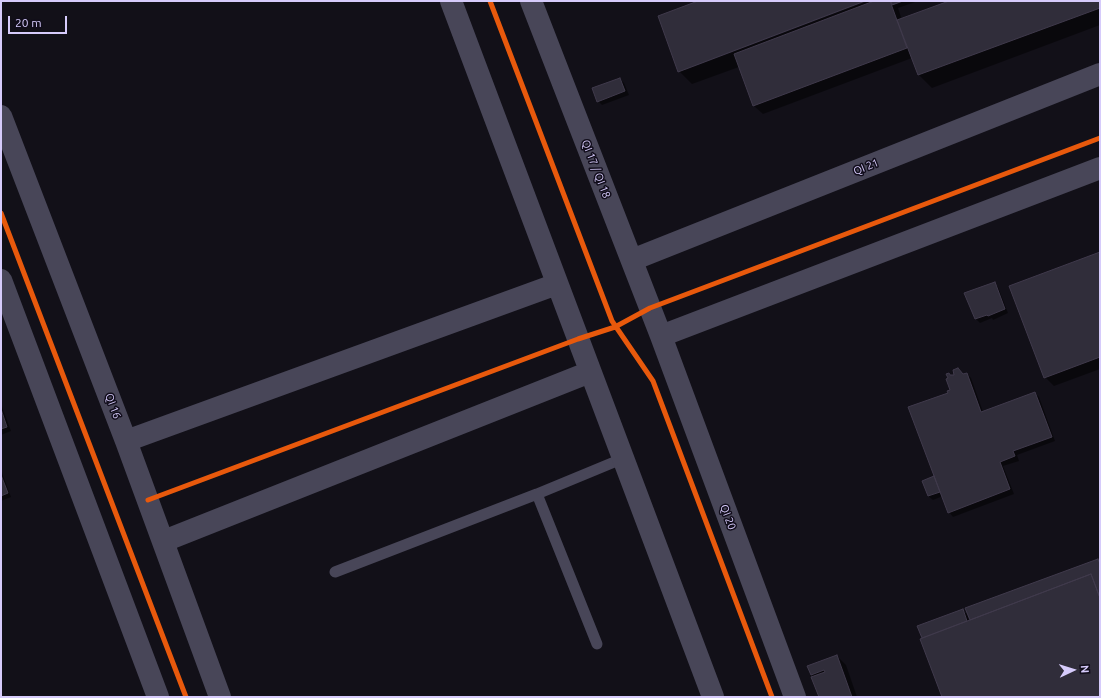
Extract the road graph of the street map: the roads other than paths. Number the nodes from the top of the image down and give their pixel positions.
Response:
1 (451, 1) edge
2 (531, 1) edge
3 (1100, 74) edge
4 (1, 116) edge
5 (1100, 168) edge
6 (632, 260) junction
7 (1, 280) edge
8 (557, 284) junction
9 (661, 336) junction
10 (590, 372) junction
11 (126, 441) junction
12 (624, 458) junction
13 (537, 494) junction
14 (164, 541) junction
15 (335, 572) dead end
16 (597, 644) dead end
17 (158, 697) edge
18 (220, 697) edge
19 (713, 697) edge
20 (795, 697) edge

1 - 8 street
2 - 6 street, QI 17 / QI 18
3 - 6 street, QI 21
4 - 11 street, QI 16
5 - 9 street
6 - 9 street, QI 17 / QI 18
7 - 17 street
8 - 10 street
8 - 11 street
9 - 20 street, QI 20
10 - 12 street
10 - 14 street
11 - 14 street, QI 16
12 - 13 lane
12 - 19 street
13 - 15 lane
13 - 16 lane
14 - 18 street, QI 16

